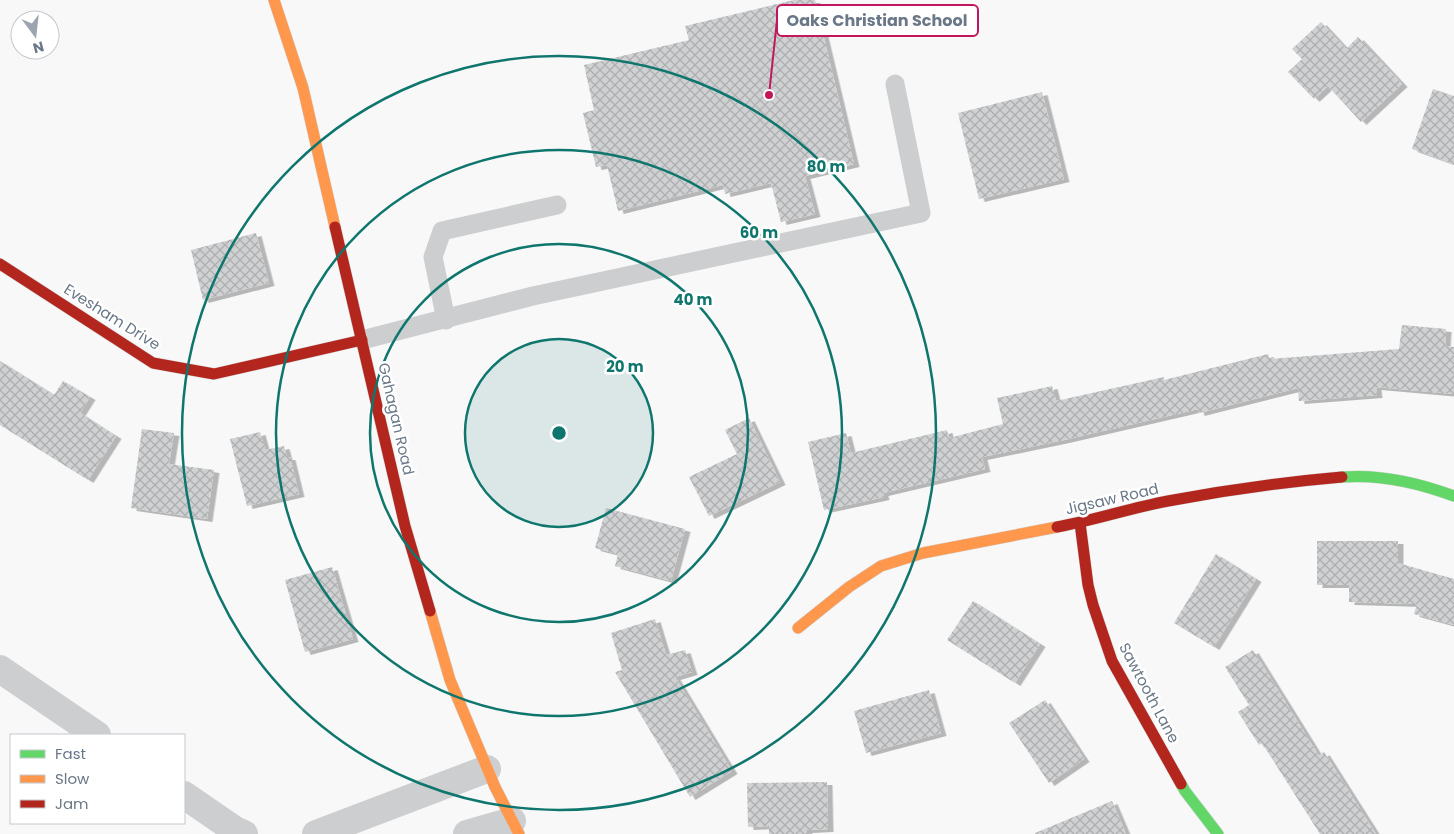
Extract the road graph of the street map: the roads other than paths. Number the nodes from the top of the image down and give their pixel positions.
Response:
1 (274, 0) edge
2 (895, 84) dead end
3 (557, 205) dead end
4 (0, 264) edge
5 (446, 320) junction
6 (362, 340) junction
7 (1454, 496) edge
8 (1080, 523) junction
9 (798, 628) dead end
10 (0, 669) edge
11 (96, 734) edge
12 (487, 769) junction
13 (185, 796) edge
14 (515, 828) edge
15 (244, 834) edge
16 (316, 834) edge
17 (467, 834) edge
18 (1218, 834) edge

1 - 6 street, Gahagan Road
2 - 5 lane
3 - 5 lane
4 - 6 street, Evesham Drive
5 - 6 lane
6 - 12 street, Gahagan Road
7 - 8 street, Jigsaw Road
8 - 9 street, Jigsaw Road
8 - 18 street, Sawtooth Lane
10 - 11 street
12 - 14 street, Gahagan Road
12 - 16 street
13 - 15 street
14 - 17 street

